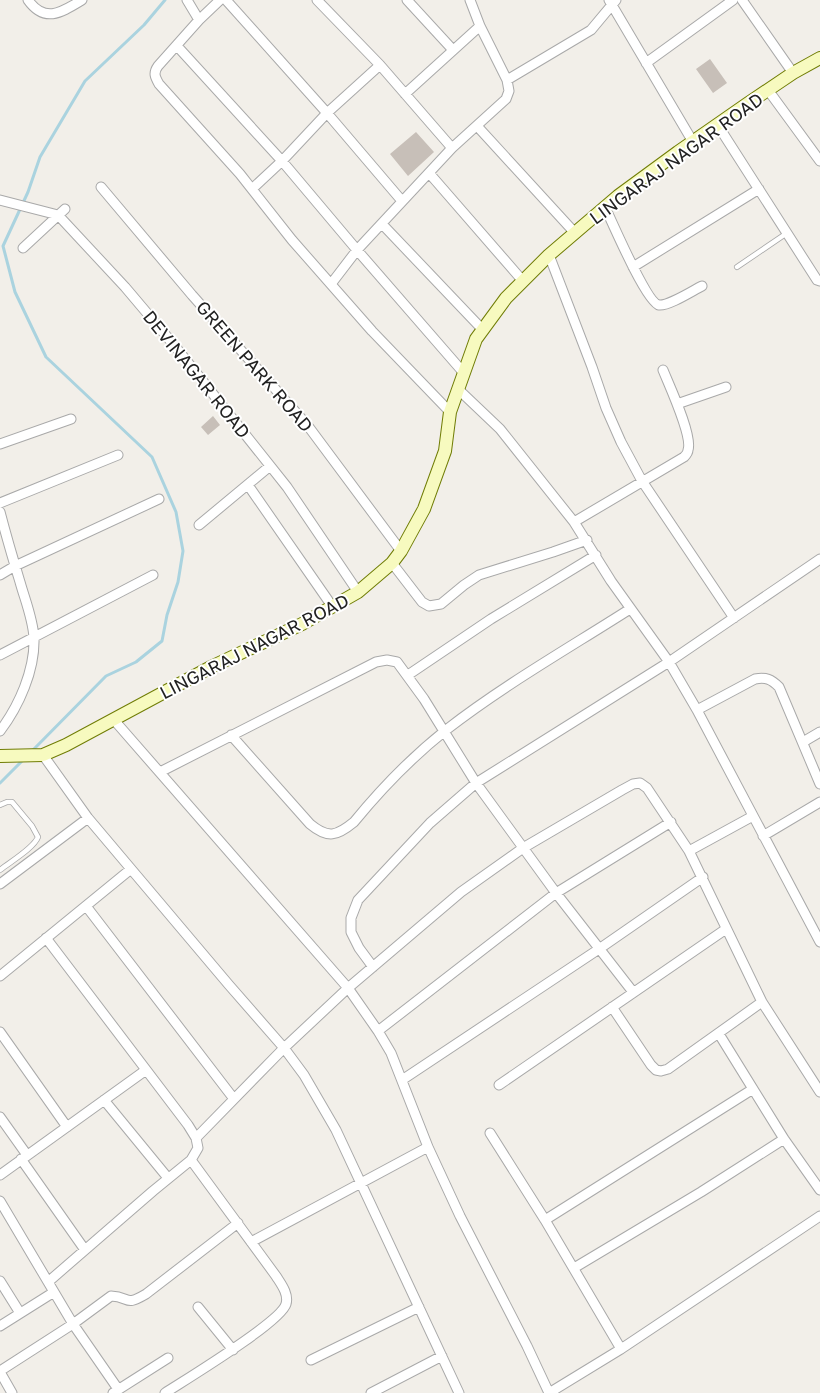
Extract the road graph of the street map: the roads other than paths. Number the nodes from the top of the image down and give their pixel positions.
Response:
1 (28, 0) edge
2 (187, 0) edge
3 (220, 0) edge
4 (226, 0) edge
5 (317, 0) edge
6 (470, 0) edge
7 (733, 0) edge
8 (742, 0) edge
9 (80, 1) edge
10 (411, 1) edge
11 (612, 2) edge
12 (200, 20) junction
13 (480, 26) junction
14 (177, 46) junction
15 (453, 50) junction
16 (820, 58) edge
17 (646, 63) junction
18 (380, 65) junction
19 (793, 73) junction
20 (506, 80) junction
21 (768, 90) junction
22 (405, 94) junction
23 (327, 113) junction
24 (717, 124) junction
25 (477, 126) junction
26 (693, 142) junction
27 (452, 148) junction
28 (817, 151) edge
29 (282, 161) junction
30 (820, 161) edge
31 (429, 173) junction
32 (101, 187) dead end
33 (252, 189) junction
34 (759, 190) junction
35 (0, 200) edge
36 (402, 200) junction
37 (604, 207) junction
38 (61, 212) junction
39 (382, 224) junction
40 (575, 233) junction
41 (787, 233) junction
42 (23, 248) dead end
43 (357, 250) junction
44 (549, 255) junction
45 (633, 267) junction
46 (737, 267) dead end
47 (522, 280) junction
48 (820, 281) edge
49 (331, 284) junction
50 (702, 286) dead end
51 (482, 329) junction
52 (663, 370) dead end
53 (463, 372) junction
54 (726, 387) dead end
55 (459, 390) junction
56 (678, 404) junction
57 (450, 412) junction
58 (71, 419) dead end
59 (0, 444) edge
60 (118, 455) dead end
61 (270, 466) junction
62 (642, 481) junction
63 (248, 485) junction
64 (159, 499) dead end
65 (0, 503) edge
66 (0, 512) edge
67 (574, 522) junction
68 (199, 525) dead end
69 (586, 540) junction
70 (401, 551) junction
71 (596, 555) junction
72 (820, 559) edge
73 (392, 563) junction
74 (15, 566) junction
75 (0, 575) edge
76 (153, 575) dead end
77 (358, 592) junction
78 (332, 606) junction
79 (630, 609) junction
80 (734, 618) junction
81 (34, 638) junction
82 (0, 654) edge
83 (669, 662) junction
84 (408, 675) junction
85 (697, 710) junction
86 (114, 720) junction
87 (0, 731) edge
88 (444, 732) junction
89 (820, 732) edge
90 (231, 735) junction
91 (803, 742) junction
92 (38, 755) junction
93 (0, 756) edge
94 (160, 772) junction
95 (476, 783) junction
96 (820, 784) edge
97 (820, 802) edge
98 (0, 805) edge
99 (753, 816) junction
100 (88, 818) junction
101 (671, 822) junction
102 (763, 836) junction
103 (523, 848) junction
104 (689, 851) junction
105 (131, 869) junction
106 (0, 870) edge
107 (702, 877) junction
108 (0, 884) edge
109 (556, 893) junction
110 (86, 906) junction
111 (726, 929) junction
112 (46, 938) junction
113 (820, 942) edge
114 (599, 949) junction
115 (373, 967) junction
116 (0, 976) edge
117 (348, 988) junction
118 (634, 992) junction
119 (762, 1002) junction
120 (612, 1007) junction
121 (378, 1031) junction
122 (0, 1032) edge
123 (719, 1034) junction
124 (284, 1048) junction
125 (146, 1070) junction
126 (402, 1080) junction
127 (499, 1085) dead end
128 (754, 1089) junction
129 (820, 1092) edge
130 (234, 1099) junction
131 (104, 1100) junction
132 (0, 1117) edge
133 (67, 1127) junction
134 (490, 1132) dead end
135 (196, 1138) junction
136 (784, 1139) junction
137 (428, 1147) junction
138 (24, 1157) junction
139 (191, 1160) junction
140 (0, 1175) edge
141 (168, 1178) junction
142 (361, 1183) junction
143 (820, 1190) edge
144 (0, 1202) edge
145 (820, 1216) edge
146 (545, 1220) junction
147 (238, 1223) junction
148 (251, 1242) junction
149 (86, 1250) junction
150 (574, 1268) junction
151 (0, 1281) edge
152 (48, 1282) junction
153 (54, 1292) junction
154 (198, 1307) dead end
155 (419, 1307) junction
156 (20, 1313) junction
157 (72, 1324) junction
158 (0, 1326) edge
159 (621, 1349) junction
160 (233, 1350) junction
161 (442, 1356) junction
162 (168, 1358) dead end
163 (311, 1360) dead end
164 (0, 1371) edge
165 (3, 1386) edge
166 (116, 1391) edge
167 (12, 1393) edge
168 (165, 1393) edge
169 (371, 1393) edge
170 (459, 1393) edge
171 (549, 1393) edge

1 - 9 street
2 - 12 street
3 - 12 street
4 - 23 street
5 - 18 street
6 - 13 street
7 - 17 street
8 - 19 street
10 - 15 street
11 - 17 street
11 - 20 street
12 - 14 street
13 - 15 street
13 - 20 street
14 - 29 street
14 - 33 street
15 - 22 street
16 - 19 street, LINGARAJ NAGAR ROAD
17 - 26 street
18 - 22 street
18 - 23 street
19 - 21 street, LINGARAJ NAGAR ROAD
20 - 25 street
21 - 24 street, LINGARAJ NAGAR ROAD
21 - 28 street
22 - 27 street
23 - 29 street
23 - 36 street
24 - 26 street, LINGARAJ NAGAR ROAD
24 - 34 street
25 - 27 street
25 - 40 street
26 - 37 street, LINGARAJ NAGAR ROAD
27 - 31 street
28 - 30 street
29 - 33 street
29 - 43 street
31 - 36 street
31 - 47 street
32 - 70 street, GREEN PARK ROAD
33 - 49 street
34 - 41 street
34 - 45 street
35 - 38 street
36 - 39 street
37 - 40 street, LINGARAJ NAGAR ROAD
37 - 45 street
38 - 42 street
38 - 61 street, DEVINAGAR ROAD
39 - 43 street
39 - 51 street
40 - 44 street, LINGARAJ NAGAR ROAD
41 - 46 lane
41 - 48 street
43 - 49 street
43 - 53 street
44 - 47 street, LINGARAJ NAGAR ROAD
44 - 62 street
45 - 50 street
47 - 51 street, LINGARAJ NAGAR ROAD
49 - 57 street
51 - 53 street, LINGARAJ NAGAR ROAD
52 - 56 street
53 - 55 street, LINGARAJ NAGAR ROAD
54 - 56 street
55 - 57 street, LINGARAJ NAGAR ROAD
55 - 67 street
56 - 62 street
57 - 70 street, LINGARAJ NAGAR ROAD
58 - 59 street
60 - 65 street
61 - 63 street
61 - 77 street, DEVINAGAR ROAD
62 - 67 street
62 - 80 street
63 - 68 street
63 - 78 street
64 - 74 street
66 - 74 street
67 - 69 street
69 - 71 street
69 - 73 street
70 - 73 street, LINGARAJ NAGAR ROAD
71 - 79 street
71 - 84 street
72 - 80 street
73 - 77 street, LINGARAJ NAGAR ROAD
74 - 75 street
74 - 81 street
76 - 81 street
77 - 78 street, LINGARAJ NAGAR ROAD
78 - 86 street, LINGARAJ NAGAR ROAD
79 - 83 street
79 - 88 street
80 - 83 street
81 - 82 street
81 - 87 street
83 - 85 street
83 - 95 street
84 - 88 street
84 - 90 street
85 - 91 street
85 - 99 street
86 - 92 street, LINGARAJ NAGAR ROAD
86 - 94 street
88 - 90 street
88 - 95 street
89 - 91 street
90 - 94 street
91 - 96 street
92 - 93 street, LINGARAJ NAGAR ROAD
92 - 100 street
94 - 117 street
95 - 103 street
95 - 115 street
97 - 102 street
98 - 106 lane
99 - 102 street
99 - 104 street
100 - 105 street
100 - 108 street
101 - 103 street
101 - 104 street
101 - 109 street
102 - 113 street
103 - 109 street
103 - 115 street
104 - 107 street
105 - 110 street
105 - 124 street
107 - 111 street
107 - 114 street
109 - 114 street
109 - 121 street
110 - 112 street
110 - 130 street
111 - 118 street
111 - 119 street
112 - 116 street
112 - 125 street
114 - 118 street
114 - 126 street
115 - 117 street
117 - 121 street
117 - 124 street
118 - 120 street
119 - 123 street
119 - 129 street
120 - 123 street
120 - 127 street
121 - 126 street
122 - 133 street
123 - 128 street
124 - 130 street
124 - 142 street
125 - 131 street
125 - 135 street
126 - 137 street
128 - 136 street
128 - 146 street
130 - 135 street
131 - 133 street
131 - 141 street
132 - 138 street
133 - 138 street
134 - 146 street
135 - 139 street
136 - 143 street
136 - 150 street
137 - 142 street
137 - 171 street
138 - 140 street
138 - 149 street
139 - 141 street
139 - 147 street
141 - 149 street
142 - 148 street
142 - 155 street
144 - 152 street
145 - 159 street
146 - 150 street
147 - 148 street
147 - 157 street
148 - 160 street
149 - 152 street
150 - 159 street
151 - 156 street
152 - 153 street
153 - 156 street
153 - 157 street
154 - 160 street
155 - 161 street
155 - 163 street
156 - 158 street
157 - 164 street
157 - 166 street
159 - 171 street
160 - 168 street
161 - 169 street
161 - 170 street
162 - 166 street
164 - 165 street
165 - 167 street

